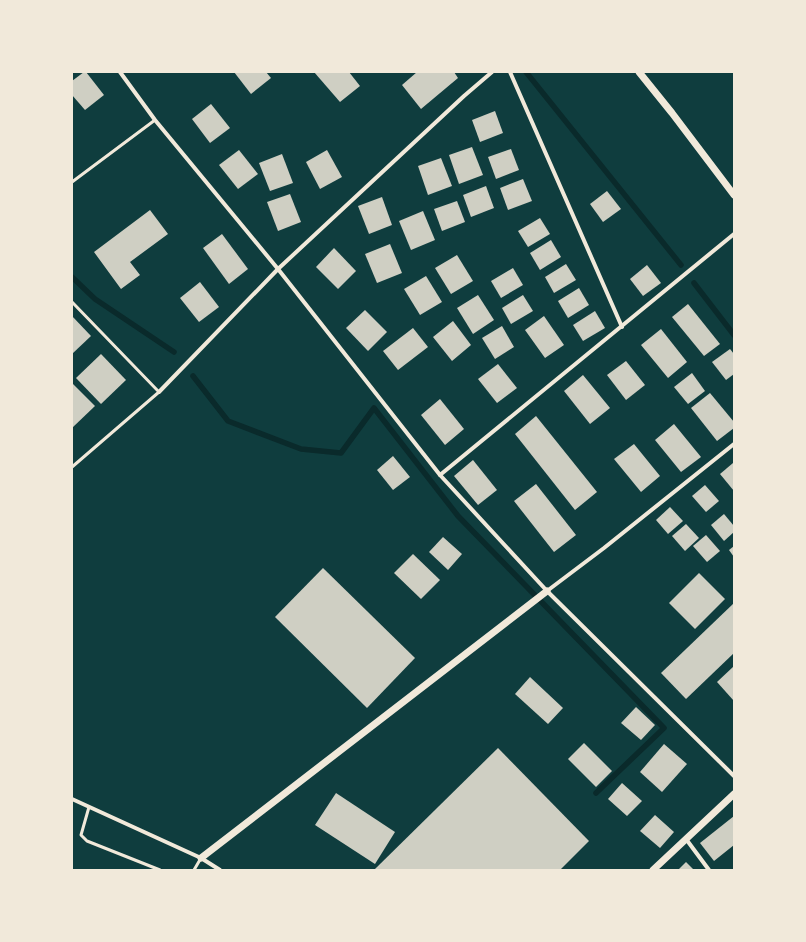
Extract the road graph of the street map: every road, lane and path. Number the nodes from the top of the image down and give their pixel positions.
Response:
1 (120, 72) edge
2 (492, 72) edge
3 (510, 72) edge
4 (639, 72) edge
5 (155, 120) junction
6 (72, 182) edge
7 (733, 191) edge
8 (734, 234) edge
9 (278, 270) junction
10 (72, 302) edge
11 (622, 327) junction
12 (159, 392) junction
13 (734, 444) edge
14 (72, 467) edge
15 (440, 475) junction
16 (545, 592) junction
17 (734, 776) edge
18 (734, 794) edge
19 (72, 799) edge
20 (89, 808) junction
21 (686, 839) junction
22 (201, 858) junction
23 (160, 870) edge
24 (194, 870) edge
25 (220, 870) edge
26 (653, 870) edge
27 (710, 870) edge

1 - 5 street
2 - 9 street
3 - 11 street
4 - 7 street
5 - 6 lane
5 - 9 street
8 - 11 street
9 - 12 street
9 - 15 street
10 - 12 lane
11 - 15 street
12 - 14 lane
13 - 16 street
15 - 16 street
16 - 17 street
16 - 22 street
18 - 21 street
19 - 20 street
20 - 22 street
20 - 23 lane
21 - 26 street
21 - 27 street
22 - 24 lane
22 - 25 street

